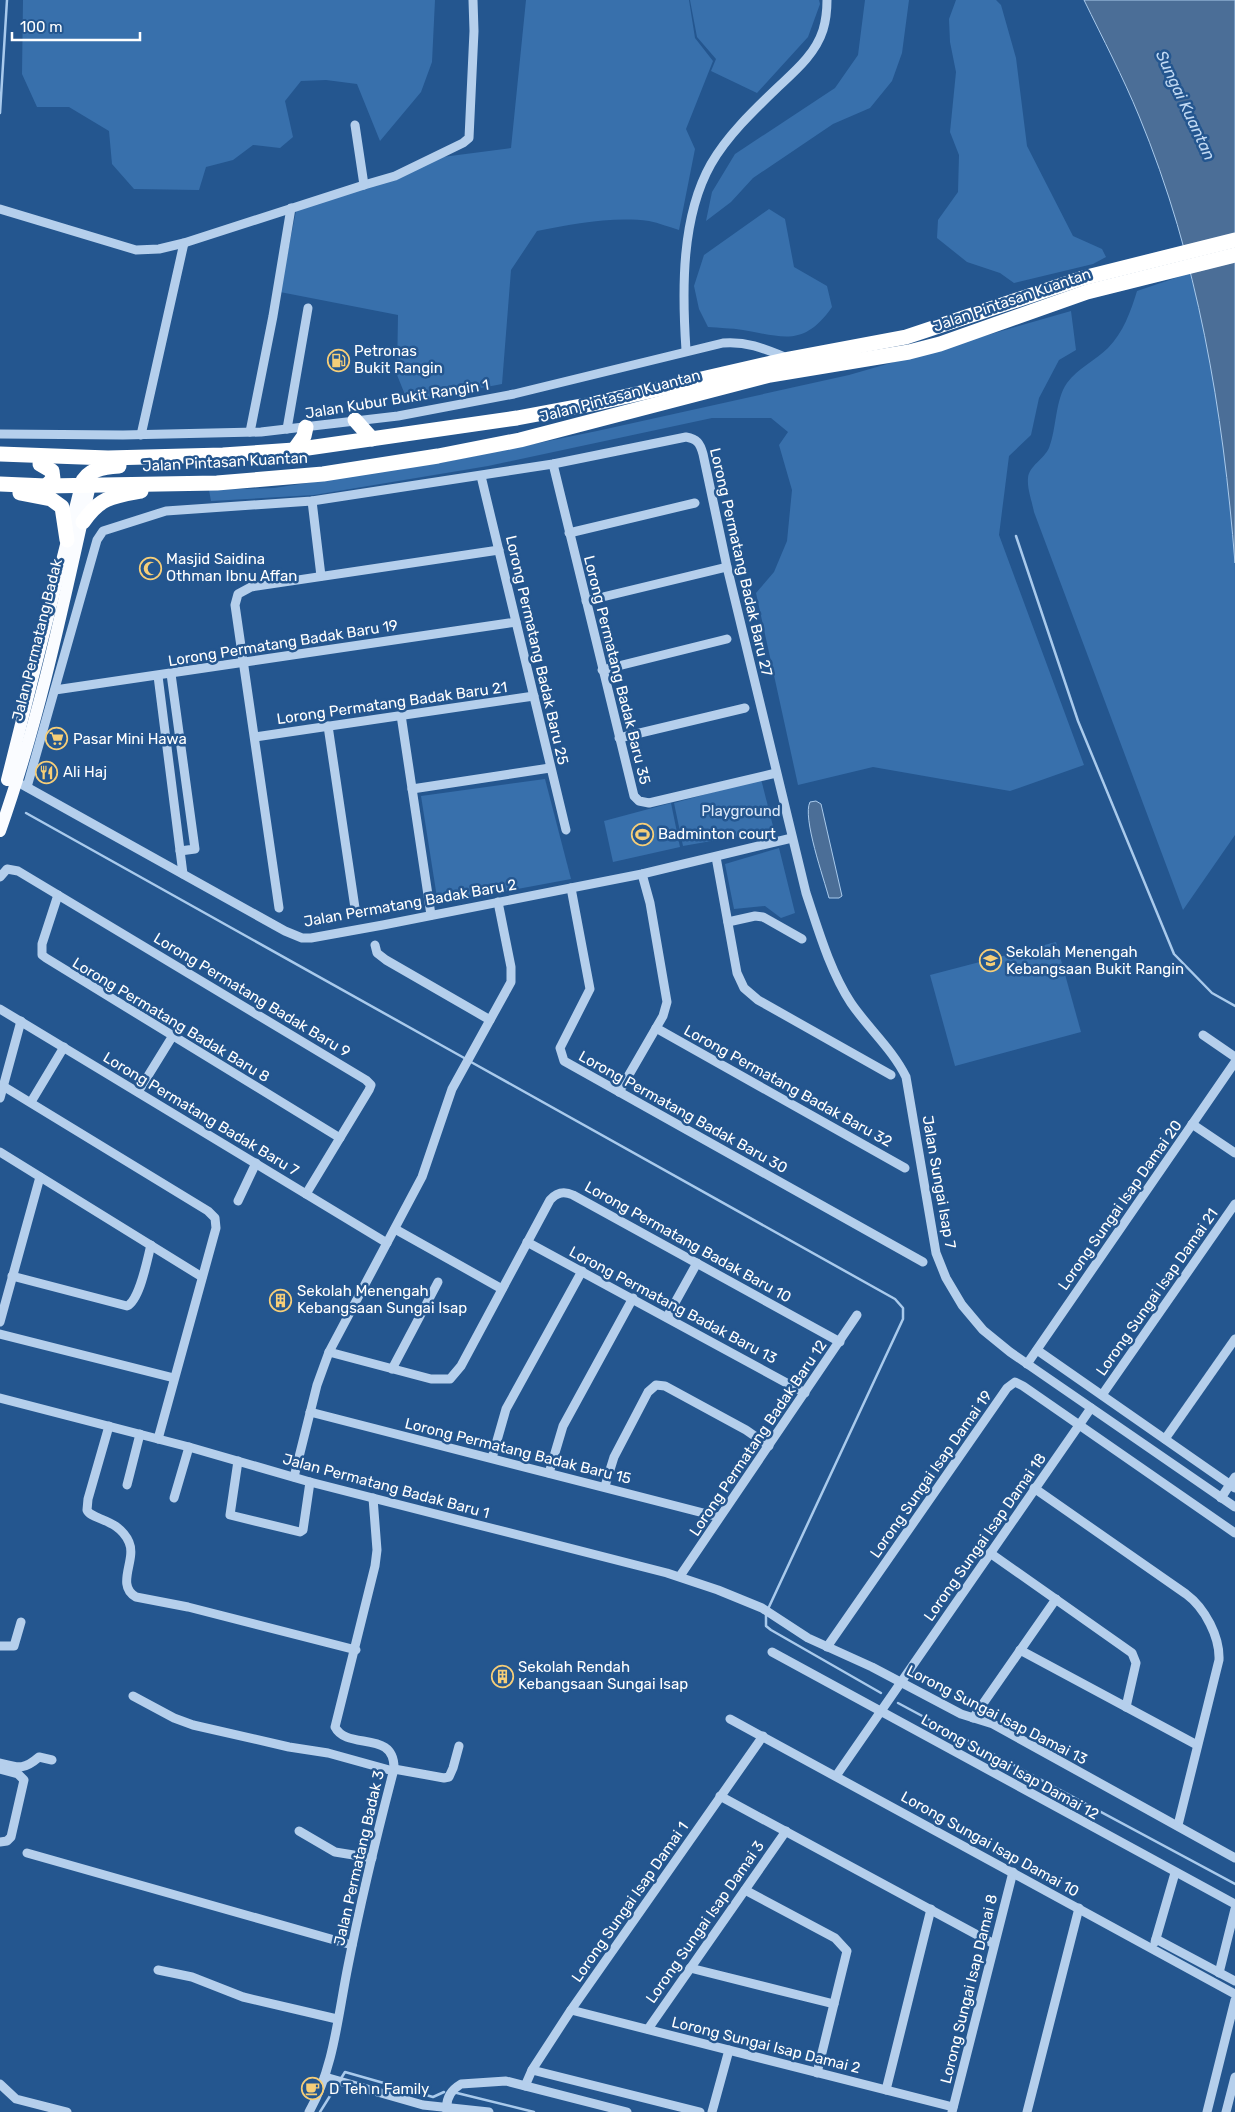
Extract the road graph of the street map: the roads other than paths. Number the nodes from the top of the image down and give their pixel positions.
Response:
1 (473, 0) edge
2 (827, 0) edge
3 (355, 125) dead end
4 (364, 185) junction
5 (290, 208) junction
6 (0, 210) edge
7 (1235, 240) edge
8 (184, 244) junction
9 (1235, 255) edge
10 (1085, 285) junction
11 (308, 308) dead end
12 (686, 350) junction
13 (789, 359) junction
14 (355, 420) junction
15 (306, 427) junction
16 (287, 430) junction
17 (438, 430) junction
18 (250, 432) junction
19 (0, 434) edge
20 (141, 435) junction
21 (372, 439) junction
22 (294, 450) junction
23 (0, 454) edge
24 (0, 462) edge
25 (40, 464) junction
26 (553, 464) junction
27 (481, 476) junction
28 (86, 481) junction
29 (0, 484) edge
30 (179, 484) junction
31 (46, 486) junction
32 (0, 490) edge
33 (312, 501) junction
34 (695, 503) dead end
35 (84, 522) junction
36 (569, 533) junction
37 (67, 540) junction
38 (499, 550) junction
39 (727, 567) junction
40 (321, 576) junction
41 (586, 601) junction
42 (516, 622) junction
43 (726, 639) dead end
44 (244, 663) junction
45 (602, 670) junction
46 (171, 674) junction
47 (158, 676) junction
48 (55, 690) junction
49 (534, 696) junction
50 (745, 708) dead end
51 (401, 714) junction
52 (328, 726) junction
53 (255, 737) junction
54 (619, 738) junction
55 (550, 768) junction
56 (776, 773) junction
57 (11, 778) junction
58 (27, 787) junction
59 (412, 789) junction
60 (0, 804) edge
61 (566, 830) dead end
62 (0, 831) edge
63 (792, 838) junction
64 (180, 851) junction
65 (716, 857) junction
66 (183, 874) junction
67 (642, 874) junction
68 (0, 877) edge
69 (571, 888) junction
70 (58, 895) junction
71 (498, 902) junction
72 (280, 908) dead end
73 (355, 908) dead end
74 (432, 915) junction
75 (728, 922) junction
76 (802, 939) dead end
77 (375, 946) dead end
78 (0, 1009) edge
79 (490, 1020) junction
80 (21, 1021) junction
81 (656, 1028) junction
82 (1203, 1035) dead end
83 (172, 1037) junction
84 (64, 1047) junction
85 (1235, 1057) edge
86 (1235, 1062) edge
87 (891, 1075) dead end
88 (4, 1086) junction
89 (138, 1092) junction
90 (619, 1092) junction
91 (0, 1098) edge
92 (31, 1102) junction
93 (1192, 1124) junction
94 (340, 1138) junction
95 (0, 1152) edge
96 (1235, 1153) edge
97 (256, 1163) junction
98 (905, 1168) dead end
99 (40, 1177) junction
100 (306, 1194) junction
101 (238, 1201) dead end
102 (1235, 1204) edge
103 (395, 1229) junction
104 (527, 1242) junction
105 (387, 1243) junction
106 (151, 1245) junction
107 (922, 1262) dead end
108 (698, 1263) junction
109 (582, 1271) junction
110 (12, 1276) junction
111 (202, 1277) junction
112 (438, 1282) dead end
113 (502, 1290) junction
114 (633, 1298) junction
115 (857, 1315) dead end
116 (667, 1317) junction
117 (0, 1322) edge
118 (0, 1334) edge
119 (1235, 1339) edge
120 (840, 1342) junction
121 (1037, 1350) junction
122 (329, 1352) junction
123 (1027, 1364) junction
124 (392, 1369) junction
125 (174, 1378) junction
126 (805, 1394) junction
127 (1102, 1395) junction
128 (0, 1398) edge
129 (1091, 1408) junction
130 (310, 1412) junction
131 (1079, 1425) junction
132 (109, 1426) junction
133 (140, 1434) junction
134 (158, 1439) junction
135 (1165, 1439) junction
136 (769, 1446) junction
137 (189, 1447) junction
138 (492, 1458) junction
139 (238, 1461) junction
140 (550, 1473) junction
141 (294, 1477) junction
142 (310, 1482) junction
143 (1233, 1483) edge
144 (127, 1485) dead end
145 (605, 1486) junction
146 (1034, 1488) junction
147 (174, 1498) dead end
148 (373, 1498) junction
149 (1221, 1498) junction
150 (1235, 1507) edge
151 (720, 1517) junction
152 (1235, 1533) edge
153 (990, 1553) junction
154 (680, 1576) junction
155 (1056, 1598) junction
156 (773, 1613) joint
157 (21, 1622) dead end
158 (0, 1646) edge
159 (828, 1647) junction
160 (356, 1650) junction
161 (1020, 1650) junction
162 (772, 1652) dead end
163 (901, 1682) junction
164 (134, 1696) dead end
165 (1126, 1707) junction
166 (880, 1711) junction
167 (973, 1718) junction
168 (730, 1719) dead end
169 (763, 1736) junction
170 (1197, 1745) junction
171 (459, 1746) dead end
172 (52, 1760) dead end
173 (0, 1763) edge
174 (0, 1769) edge
175 (394, 1770) junction
176 (836, 1776) junction
177 (720, 1796) junction
178 (1178, 1825) junction
179 (299, 1831) dead end
180 (786, 1831) junction
181 (0, 1842) edge
182 (26, 1853) dead end
183 (372, 1858) junction
184 (1235, 1858) edge
185 (1013, 1872) junction
186 (1175, 1873) junction
187 (745, 1890) junction
188 (1235, 1904) edge
189 (1078, 1908) junction
190 (1235, 1909) edge
191 (931, 1910) junction
192 (1156, 1939) junction
193 (994, 1944) junction
194 (352, 1945) junction
195 (1154, 1949) junction
196 (690, 1968) junction
197 (158, 1970) dead end
198 (1219, 1973) junction
199 (1235, 1982) edge
200 (1235, 1994) edge
201 (1235, 2000) edge
202 (834, 2004) junction
203 (571, 2010) junction
204 (337, 2019) junction
205 (648, 2029) junction
206 (729, 2050) junction
207 (532, 2070) junction
208 (817, 2073) junction
209 (326, 2077) junction
210 (1235, 2077) edge
211 (2, 2084) edge
212 (525, 2086) junction
213 (886, 2090) junction
214 (447, 2110) edge
215 (953, 2110) edge
216 (1210, 2111) edge
217 (66, 2112) edge
218 (309, 2112) edge
219 (489, 2112) edge
220 (627, 2112) edge
221 (700, 2112) edge
222 (712, 2112) edge
223 (1027, 2112) edge
224 (1226, 2112) edge

1 - 4 street
2 - 12 street
3 - 4 street
4 - 5 street
5 - 8 street
5 - 18 street
6 - 8 street
7 - 10 highway, Jalan Pintasan Kuantan
8 - 20 street
9 - 10 highway, Jalan Pintasan Kuantan
10 - 13 highway, Jalan Pintasan Kuantan
10 - 30 highway, Jalan Pintasan Kuantan
11 - 16 street
12 - 13 street, Jalan Kubur Bukit Rangin 1
12 - 14 street, Jalan Kubur Bukit Rangin 1
13 - 17 highway, Jalan Pintasan Kuantan
14 - 15 street, Jalan Kubur Bukit Rangin 1
14 - 21 highway
15 - 16 street, Jalan Kubur Bukit Rangin 1
15 - 22 highway
16 - 18 street, Jalan Kubur Bukit Rangin 1
17 - 21 highway, Jalan Pintasan Kuantan
17 - 28 highway
18 - 20 street, Jalan Kubur Bukit Rangin 1
19 - 20 street, Jalan Kubur Bukit Rangin 1
21 - 22 highway, Jalan Pintasan Kuantan
22 - 23 highway, Jalan Pintasan Kuantan
24 - 25 highway
25 - 28 highway
25 - 31 highway
26 - 27 street, Lorong Permatang Badak Baru 27
26 - 36 street, Lorong Permatang Badak Baru 35
26 - 39 street, Lorong Permatang Badak Baru 27
27 - 33 street, Lorong Permatang Badak Baru 27
27 - 38 street, Lorong Permatang Badak Baru 25
28 - 30 highway, Jalan Pintasan Kuantan
28 - 31 highway, Jalan Pintasan Kuantan
28 - 35 main road, Jalan Permatang Badak
28 - 37 main road, Jalan Permatang Badak
29 - 31 highway, Jalan Pintasan Kuantan
30 - 35 highway
32 - 37 highway
33 - 40 street
33 - 48 street, Lorong Permatang Badak Baru 27
34 - 36 street
35 - 57 main road, Jalan Permatang Badak
36 - 41 street, Lorong Permatang Badak Baru 35
37 - 57 main road, Jalan Permatang Badak
38 - 40 street
38 - 42 street, Lorong Permatang Badak Baru 25
39 - 41 street
39 - 56 street, Lorong Permatang Badak Baru 27
40 - 44 street
41 - 45 street, Lorong Permatang Badak Baru 35
42 - 44 street, Lorong Permatang Badak Baru 19
42 - 49 street, Lorong Permatang Badak Baru 25
43 - 45 street
44 - 46 street, Lorong Permatang Badak Baru 19
44 - 53 street
45 - 54 street, Lorong Permatang Badak Baru 35
46 - 47 street, Lorong Permatang Badak Baru 19
46 - 64 street
47 - 48 street, Lorong Permatang Badak Baru 19
47 - 64 street
48 - 58 street, Lorong Permatang Badak Baru 27
49 - 51 street, Lorong Permatang Badak Baru 21
49 - 55 street, Lorong Permatang Badak Baru 25
50 - 54 street
51 - 52 street, Lorong Permatang Badak Baru 21
51 - 59 street
52 - 53 street, Lorong Permatang Badak Baru 21
52 - 73 street
53 - 72 street
54 - 56 street, Lorong Permatang Badak Baru 35
55 - 59 street
55 - 61 street, Lorong Permatang Badak Baru 25
56 - 63 street, Lorong Permatang Badak Baru 27
57 - 58 street, Jalan Permatang Badak Baru 2
57 - 60 main road, Jalan Permatang Badak
57 - 62 main road, Jalan Permatang Badak
58 - 66 street, Jalan Permatang Badak Baru 2
59 - 74 street
63 - 65 street, Jalan Permatang Badak Baru 2
63 - 123 street, Jalan Sungai Isap 7
64 - 66 street
65 - 67 street, Jalan Permatang Badak Baru 2
65 - 75 street
66 - 74 street, Jalan Permatang Badak Baru 2
67 - 69 street, Jalan Permatang Badak Baru 2
67 - 81 street
68 - 70 street, Lorong Permatang Badak Baru 9
69 - 71 street, Jalan Permatang Badak Baru 2
69 - 90 street, Lorong Permatang Badak Baru 30
70 - 83 street, Lorong Permatang Badak Baru 8
70 - 94 street, Lorong Permatang Badak Baru 9
71 - 74 street, Jalan Permatang Badak Baru 2
71 - 79 street
75 - 76 street
75 - 87 street
77 - 79 street
78 - 80 street, Lorong Permatang Badak Baru 7
79 - 103 street
80 - 84 street, Lorong Permatang Badak Baru 7
80 - 88 street
81 - 90 street
81 - 98 street, Lorong Permatang Badak Baru 32
82 - 85 street
83 - 89 street
83 - 94 street, Lorong Permatang Badak Baru 8
84 - 89 street, Lorong Permatang Badak Baru 7
84 - 92 street
86 - 93 street, Lorong Sungai Isap Damai 20
88 - 91 street
88 - 92 street
89 - 97 street, Lorong Permatang Badak Baru 7
90 - 107 street, Lorong Permatang Badak Baru 30
92 - 111 street
93 - 96 street
93 - 121 street, Lorong Sungai Isap Damai 20
94 - 100 street, Lorong Permatang Badak Baru 9
95 - 99 street
97 - 100 street, Lorong Permatang Badak Baru 7
97 - 101 street
99 - 106 street
99 - 110 street
100 - 105 street, Lorong Permatang Badak Baru 7
102 - 127 street, Lorong Sungai Isap Damai 21
103 - 105 street
103 - 113 street
104 - 108 street, Lorong Permatang Badak Baru 10
104 - 109 street, Lorong Permatang Badak Baru 13
104 - 113 street, Lorong Permatang Badak Baru 10
105 - 122 street
106 - 110 street
106 - 111 street
108 - 116 street
108 - 120 street, Lorong Permatang Badak Baru 10
109 - 114 street, Lorong Permatang Badak Baru 13
109 - 138 street
110 - 117 street
111 - 125 street
112 - 124 street
113 - 124 street, Lorong Permatang Badak Baru 10
114 - 116 street, Lorong Permatang Badak Baru 13
114 - 140 street
115 - 120 street, Lorong Permatang Badak Baru 12
116 - 126 street, Lorong Permatang Badak Baru 13
118 - 125 street
119 - 135 street
120 - 126 street, Lorong Permatang Badak Baru 12
121 - 123 street, Lorong Sungai Isap Damai 20
121 - 127 street
122 - 124 street, Lorong Permatang Badak Baru 10
122 - 130 street
123 - 129 street, Jalan Sungai Isap 7
125 - 134 street
126 - 136 street, Lorong Permatang Badak Baru 12
127 - 135 street
128 - 132 street, Jalan Permatang Badak Baru 1
129 - 131 street, Lorong Sungai Isap Damai 18
129 - 149 street, Jalan Sungai Isap 7
130 - 138 street, Lorong Permatang Badak Baru 15
130 - 141 street
131 - 146 street, Lorong Sungai Isap Damai 18
131 - 152 street, Lorong Sungai Isap Damai 19
131 - 159 street, Lorong Sungai Isap Damai 19
132 - 133 street, Jalan Permatang Badak Baru 1
132 - 160 street
133 - 134 street, Jalan Permatang Badak Baru 1
133 - 144 street
134 - 137 street, Jalan Permatang Badak Baru 1
135 - 143 street
136 - 145 street
136 - 151 street, Lorong Permatang Badak Baru 12
137 - 139 street, Jalan Permatang Badak Baru 1
137 - 147 street
138 - 140 street, Lorong Permatang Badak Baru 15
139 - 141 street, Jalan Permatang Badak Baru 1
139 - 142 street
140 - 145 street, Lorong Permatang Badak Baru 15
141 - 142 street, Jalan Permatang Badak Baru 1
142 - 148 street, Jalan Permatang Badak Baru 1
143 - 149 street
145 - 151 street, Lorong Permatang Badak Baru 15
146 - 153 street, Lorong Sungai Isap Damai 18
146 - 170 street
148 - 154 street, Jalan Permatang Badak Baru 1
148 - 160 street, Jalan Permatang Badak 3
149 - 150 street, Jalan Sungai Isap 7
151 - 154 street, Lorong Permatang Badak Baru 12
153 - 155 street
153 - 163 street, Lorong Sungai Isap Damai 18
154 - 156 street, Jalan Permatang Badak Baru 1
155 - 161 street
155 - 165 street
156 - 159 street, Lorong Sungai Isap Damai 13
157 - 158 street
159 - 163 street, Lorong Sungai Isap Damai 13
160 - 175 street, Jalan Permatang Badak 3
161 - 165 street
161 - 167 street
162 - 166 street, Lorong Sungai Isap Damai 12
163 - 166 street, Lorong Sungai Isap Damai 18
163 - 167 street, Lorong Sungai Isap Damai 13
164 - 175 street
165 - 170 street
166 - 176 street, Lorong Sungai Isap Damai 18
166 - 186 street, Lorong Sungai Isap Damai 12
167 - 178 street, Lorong Sungai Isap Damai 13
168 - 169 street, Lorong Sungai Isap Damai 10
169 - 176 street, Lorong Sungai Isap Damai 10
169 - 177 street, Lorong Sungai Isap Damai 1
170 - 178 street
171 - 175 street
172 - 173 street
174 - 181 street
175 - 183 street, Jalan Permatang Badak 3
176 - 185 street, Lorong Sungai Isap Damai 10
177 - 180 street
177 - 203 street, Lorong Sungai Isap Damai 1
178 - 184 street, Lorong Sungai Isap Damai 13
179 - 183 street
180 - 187 street, Lorong Sungai Isap Damai 3
180 - 191 street
182 - 194 street
183 - 194 street, Jalan Permatang Badak 3
185 - 189 street, Lorong Sungai Isap Damai 10
185 - 193 street, Lorong Sungai Isap Damai 8
186 - 188 street, Lorong Sungai Isap Damai 12
186 - 192 street
187 - 196 street, Lorong Sungai Isap Damai 3
187 - 202 street
189 - 195 street, Lorong Sungai Isap Damai 10
189 - 223 street
190 - 198 street
191 - 193 street
191 - 213 street
192 - 195 street
192 - 198 street
193 - 215 street, Lorong Sungai Isap Damai 8
194 - 204 street, Jalan Permatang Badak 3
195 - 200 street, Lorong Sungai Isap Damai 10
196 - 202 street
196 - 205 street, Lorong Sungai Isap Damai 3
197 - 204 street
198 - 199 street
201 - 216 street
202 - 208 street
203 - 205 street, Lorong Sungai Isap Damai 2
203 - 207 street, Lorong Sungai Isap Damai 1
204 - 209 street, Jalan Permatang Badak 3
205 - 206 street, Lorong Sungai Isap Damai 2
206 - 208 street, Lorong Sungai Isap Damai 2
206 - 222 street
207 - 212 street, Lorong Sungai Isap Damai 1
207 - 221 street
208 - 213 street, Lorong Sungai Isap Damai 2
209 - 214 street
209 - 218 street, Jalan Permatang Badak 3
210 - 224 street
211 - 217 street
212 - 214 street
212 - 220 street
213 - 215 street, Lorong Sungai Isap Damai 2
214 - 219 street

